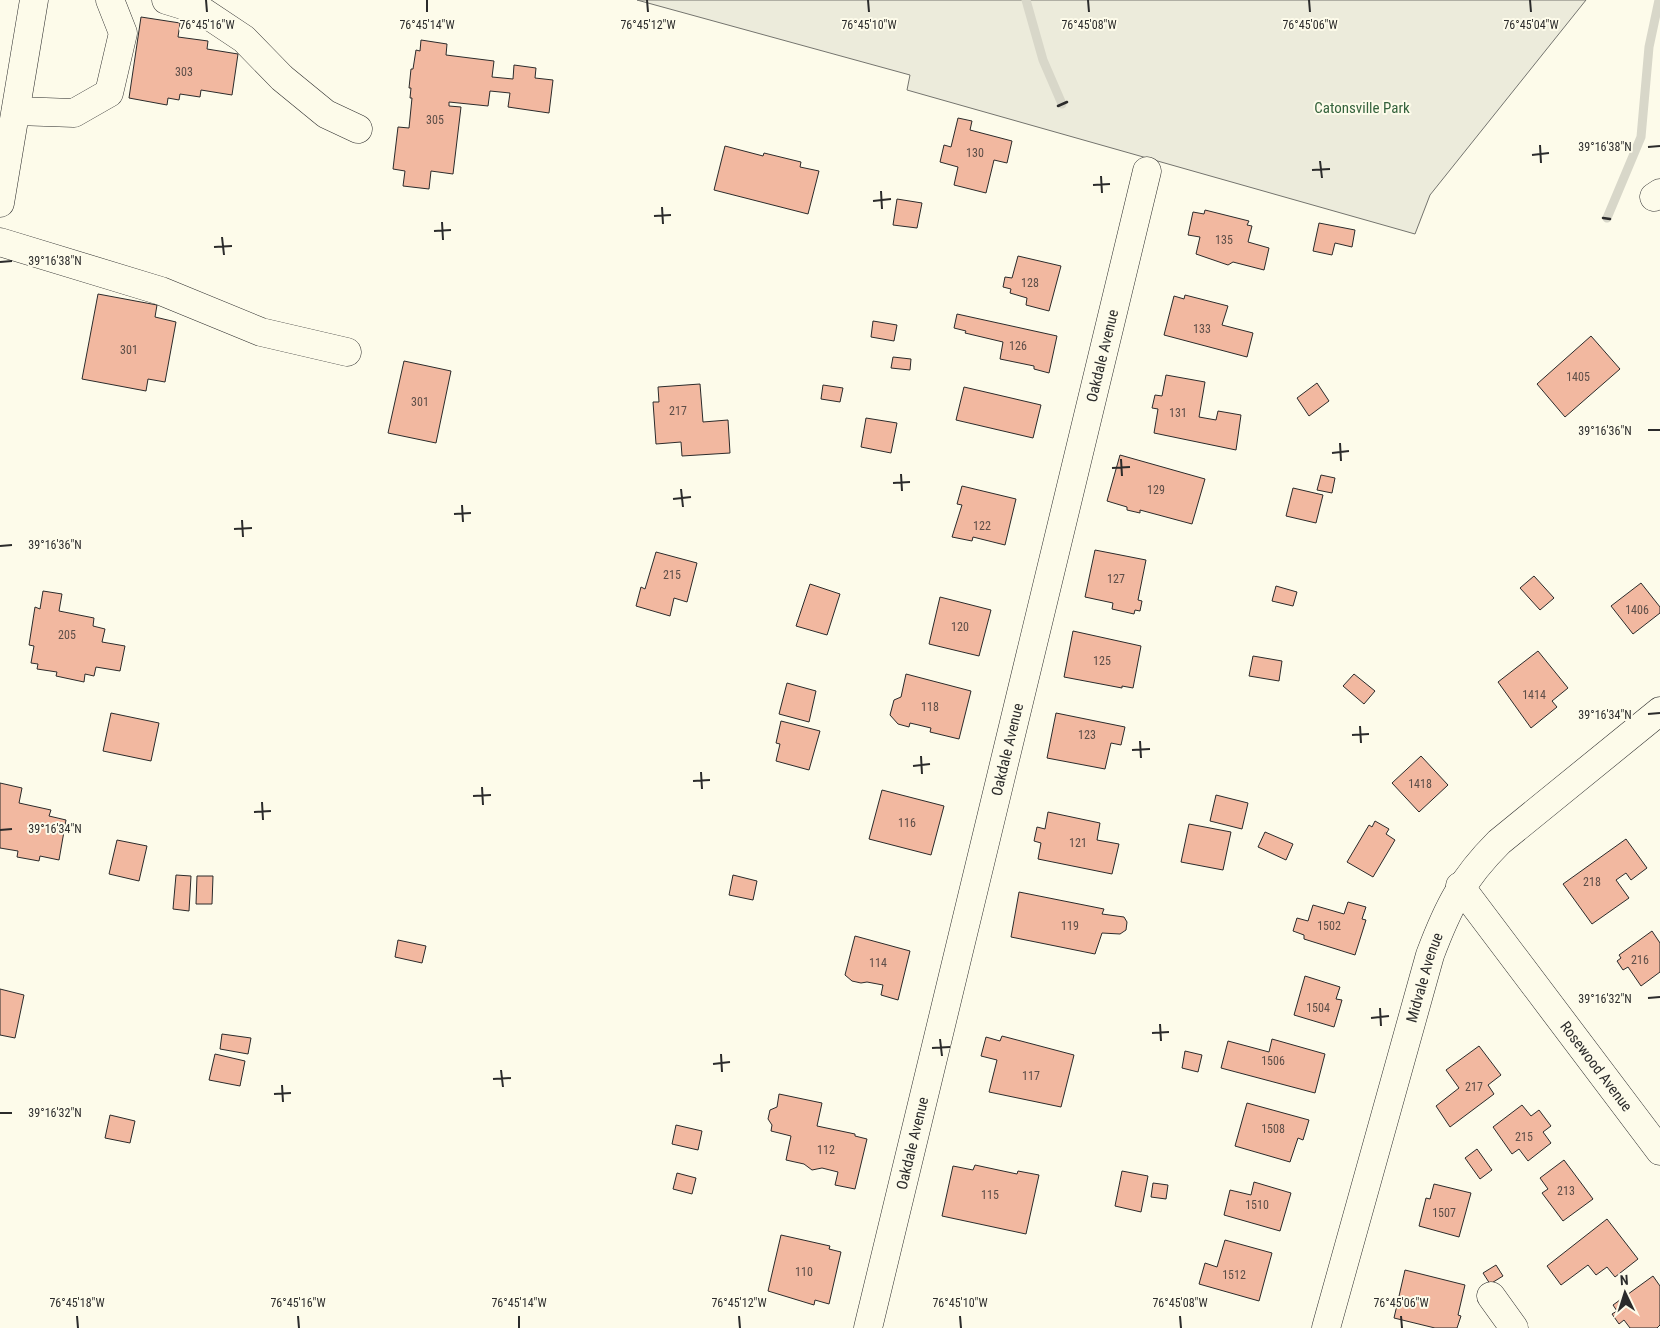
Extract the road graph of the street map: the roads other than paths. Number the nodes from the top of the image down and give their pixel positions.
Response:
1 (34, 0) edge
2 (110, 0) edge
3 (166, 0) edge
4 (16, 110) junction
5 (358, 128) dead end
6 (1147, 171) dead end
7 (0, 203) edge
8 (0, 242) edge
9 (347, 352) dead end
10 (1660, 712) edge
11 (1460, 886) junction
12 (1660, 1151) edge
13 (1490, 1296) dead end
14 (868, 1328) edge
15 (1326, 1328) edge
16 (1514, 1328) edge

1 - 4 street
2 - 4 street
3 - 5 street
4 - 7 street
6 - 14 street, Oakdale Avenue
8 - 9 street
10 - 11 street, Midvale Avenue
11 - 12 street, Rosewood Avenue
11 - 15 street, Midvale Avenue
13 - 16 street

